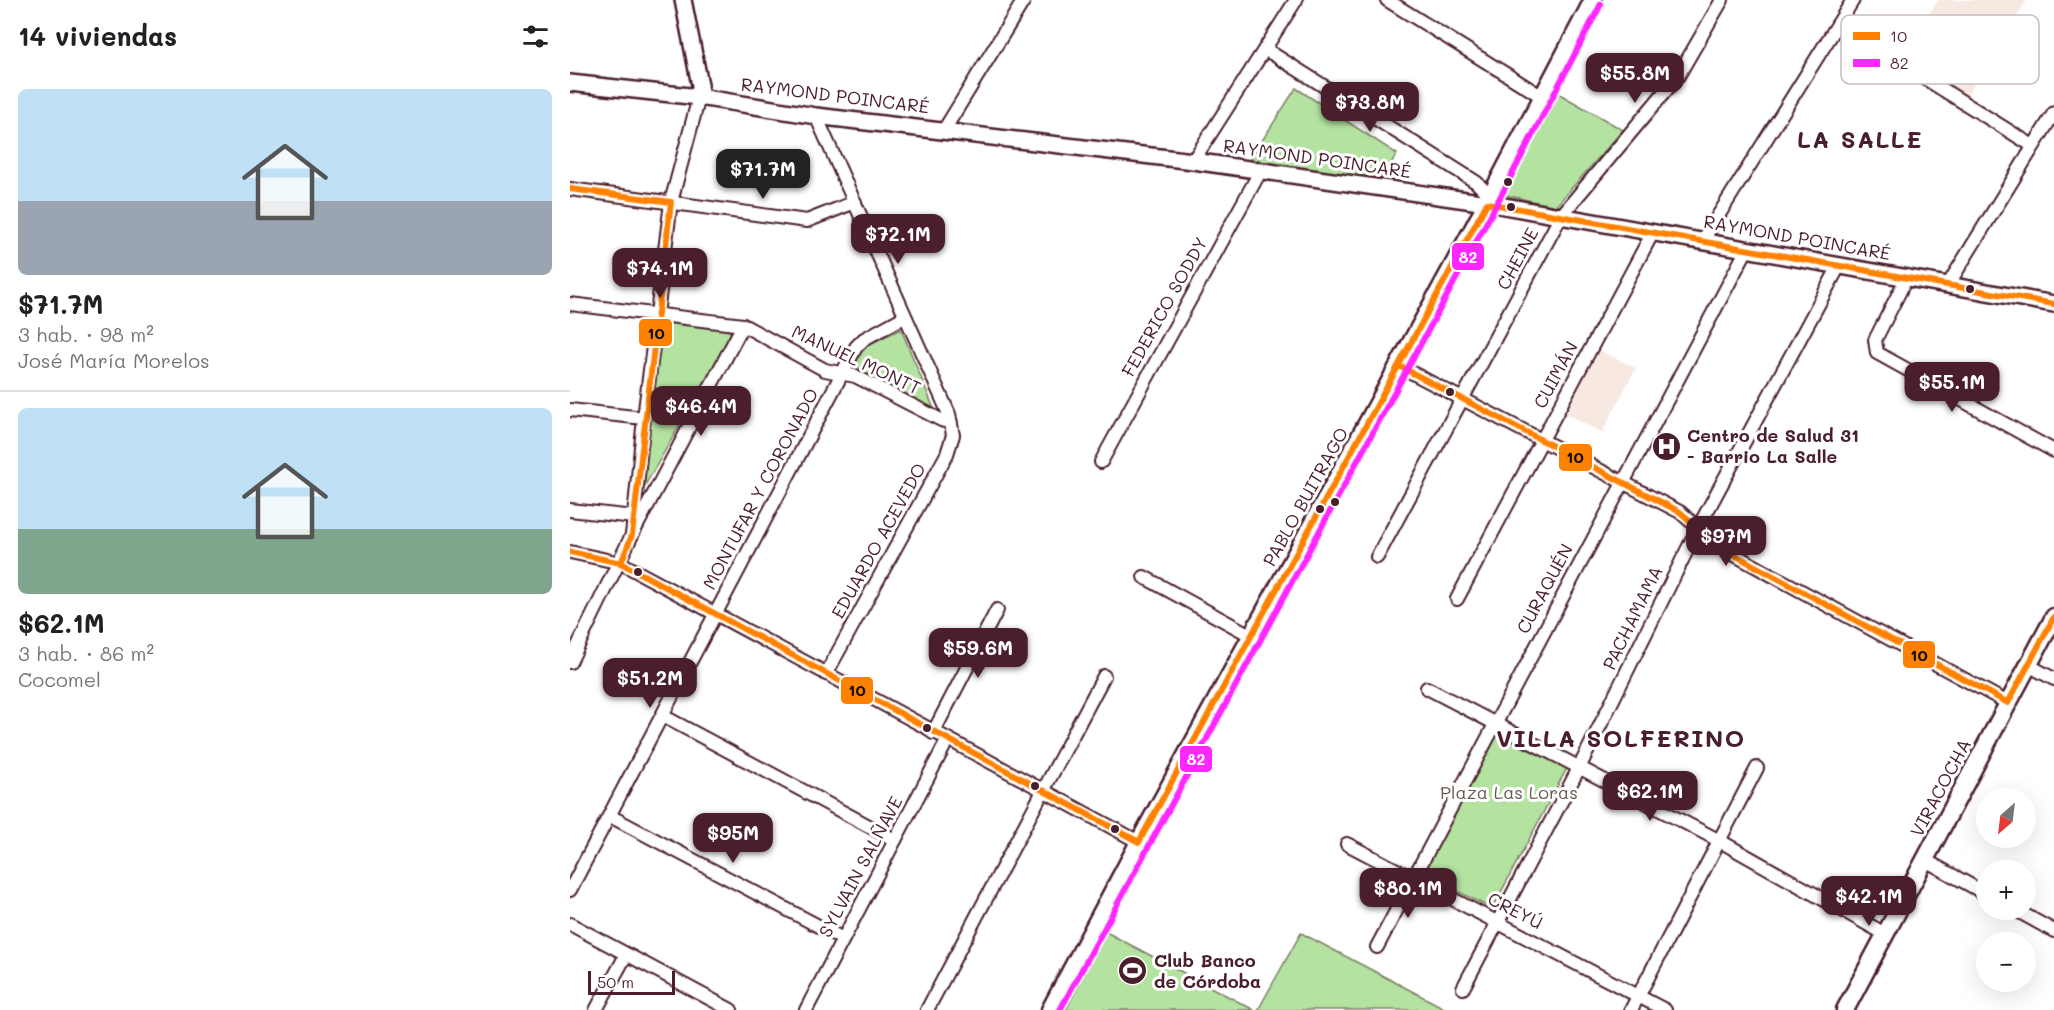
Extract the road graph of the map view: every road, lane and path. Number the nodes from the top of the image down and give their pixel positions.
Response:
1 (683, 0) edge
2 (1024, 0) edge
3 (1296, 0) edge
4 (1387, 0) edge
5 (1593, 0) edge
6 (1722, 0) edge
7 (1853, 0) edge
8 (1844, 15) edge
9 (1841, 19) edge
10 (1838, 24) junction
11 (1841, 26) edge
12 (1265, 49) junction
13 (570, 83) edge
14 (1934, 84) edge
15 (1541, 96) junction
16 (699, 97) junction
17 (2054, 113) edge
18 (816, 116) junction
19 (944, 130) junction
20 (2033, 146) junction
21 (1193, 161) junction
22 (1261, 170) junction
23 (570, 189) edge
24 (1489, 200) junction
25 (671, 202) junction
26 (855, 202) junction
27 (1561, 216) junction
28 (1653, 232) junction
29 (1703, 240) junction
30 (1747, 249) junction
31 (1839, 266) junction
32 (1906, 277) junction
33 (1948, 285) junction
34 (570, 304) edge
35 (2054, 304) edge
36 (658, 314) junction
37 (904, 317) junction
38 (743, 325) junction
39 (1399, 366) junction
40 (843, 372) junction
41 (1462, 399) junction
42 (570, 410) edge
43 (644, 418) junction
44 (951, 423) junction
45 (1542, 441) junction
46 (2054, 451) edge
47 (1101, 462) dead end
48 (1622, 481) junction
49 (570, 510) edge
50 (634, 517) junction
51 (1698, 528) junction
52 (632, 535) junction
53 (570, 552) edge
54 (1377, 557) dead end
55 (621, 563) junction
56 (1144, 577) dead end
57 (1457, 599) dead end
58 (997, 610) dead end
59 (715, 615) junction
60 (2054, 616) edge
61 (1252, 636) junction
62 (570, 662) edge
63 (2028, 665) junction
64 (826, 674) junction
65 (1104, 676) dead end
66 (2054, 679) edge
67 (1427, 688) dead end
68 (2008, 704) junction
69 (663, 716) junction
70 (1495, 724) junction
71 (933, 733) junction
72 (947, 741) junction
73 (1579, 768) junction
74 (1757, 768) dead end
75 (1043, 791) junction
76 (610, 816) junction
77 (895, 840) junction
78 (1720, 841) junction
79 (1139, 842) junction
80 (1347, 844) dead end
81 (1925, 860) junction
82 (1412, 878) junction
83 (1976, 888) edge
84 (570, 890) edge
85 (2034, 920) edge
86 (1497, 922) junction
87 (570, 924) edge
88 (2054, 931) edge
89 (1885, 934) junction
90 (843, 939) junction
91 (1377, 947) dead end
92 (626, 955) junction
93 (1463, 988) dead end
94 (1638, 995) junction
95 (596, 1010) edge
96 (731, 1010) edge
97 (806, 1010) edge
98 (927, 1010) edge
99 (1050, 1010) edge
100 (1630, 1010) edge
101 (1665, 1010) edge
102 (1845, 1010) edge

1 - 16 street
2 - 19 street
3 - 12 street
4 - 15 street
5 - 15 main road, PABLO BUITRAGO
6 - 27 street, CHEINE
7 - 8 street
9 - 10 street
10 - 11 street
10 - 29 street
12 - 21 street
12 - 24 street
13 - 16 street, RAYMOND POINCARÉ
14 - 20 street
15 - 24 main road, PABLO BUITRAGO
16 - 18 street, RAYMOND POINCARÉ
16 - 25 street
17 - 20 street
18 - 19 street, RAYMOND POINCARÉ
18 - 26 street
19 - 21 street, RAYMOND POINCARÉ
20 - 33 street
21 - 22 street, RAYMOND POINCARÉ
22 - 24 street, RAYMOND POINCARÉ
22 - 47 street, FEDERICO SODDY
23 - 25 street
24 - 27 street, RAYMOND POINCARÉ
24 - 39 main road, PABLO BUITRAGO
25 - 26 street
25 - 36 street
26 - 37 street
27 - 28 street, RAYMOND POINCARÉ
27 - 41 street, CHEINE
28 - 29 street, RAYMOND POINCARÉ
28 - 45 street, CUIMÁN
29 - 30 street, RAYMOND POINCARÉ
30 - 31 street, RAYMOND POINCARÉ
30 - 48 street, CURAQUÉN
31 - 32 street, RAYMOND POINCARÉ
31 - 51 street, PACHAMAMA
32 - 33 street, RAYMOND POINCARÉ
32 - 46 street
33 - 35 street, RAYMOND POINCARÉ
34 - 36 street, MANUEL MONTT
36 - 38 street, MANUEL MONTT
36 - 43 street
37 - 40 street, MONTUFAR Y CORONADO
37 - 44 street
38 - 40 street, MANUEL MONTT
38 - 52 street
39 - 41 street
39 - 61 main road, PABLO BUITRAGO
40 - 44 street, MANUEL MONTT
40 - 59 street, MONTUFAR Y CORONADO
41 - 45 street
41 - 54 street, CHEINE
42 - 43 street
43 - 50 street
44 - 64 street, EDUARDO ACEVEDO
45 - 48 street
45 - 57 street, CUIMÁN
48 - 51 street
48 - 70 street, CURAQUÉN
49 - 50 street
50 - 52 street
51 - 68 street
51 - 73 street, PACHAMAMA
52 - 55 street
53 - 55 street
55 - 59 street
55 - 62 street
56 - 61 street
58 - 71 street
59 - 64 street
59 - 69 street, MONTUFAR Y CORONADO
60 - 63 main road, VIRACOCHA
61 - 79 main road, PABLO BUITRAGO
63 - 66 street
63 - 68 main road, VIRACOCHA
64 - 71 street
65 - 75 street
67 - 70 street
68 - 81 main road, VIRACOCHA
69 - 76 street, MONTUFAR Y CORONADO
69 - 77 street
70 - 73 street
70 - 82 street, CURAQUÉN
71 - 72 street
72 - 75 street
72 - 77 street, SYLVAIN SALÑAVE
73 - 78 street
73 - 86 street, PACHAMAMA
74 - 78 street
75 - 79 street
75 - 98 street
76 - 84 street, MONTUFAR Y CORONADO
76 - 90 street
77 - 90 street, SYLVAIN SALÑAVE
78 - 89 street
78 - 94 street
79 - 99 main road, PABLO BUITRAGO
80 - 82 street, CREYÚ
81 - 83 street
81 - 89 main road, VIRACOCHA
82 - 86 street, CREYÚ
82 - 91 street, CURAQUÉN
85 - 88 street
86 - 93 street, PACHAMAMA
86 - 94 street, CREYÚ
87 - 92 street
89 - 102 main road, VIRACOCHA
90 - 97 street, SYLVAIN SALÑAVE
92 - 95 street
92 - 96 street
94 - 100 street
94 - 101 street, CREYÚ

